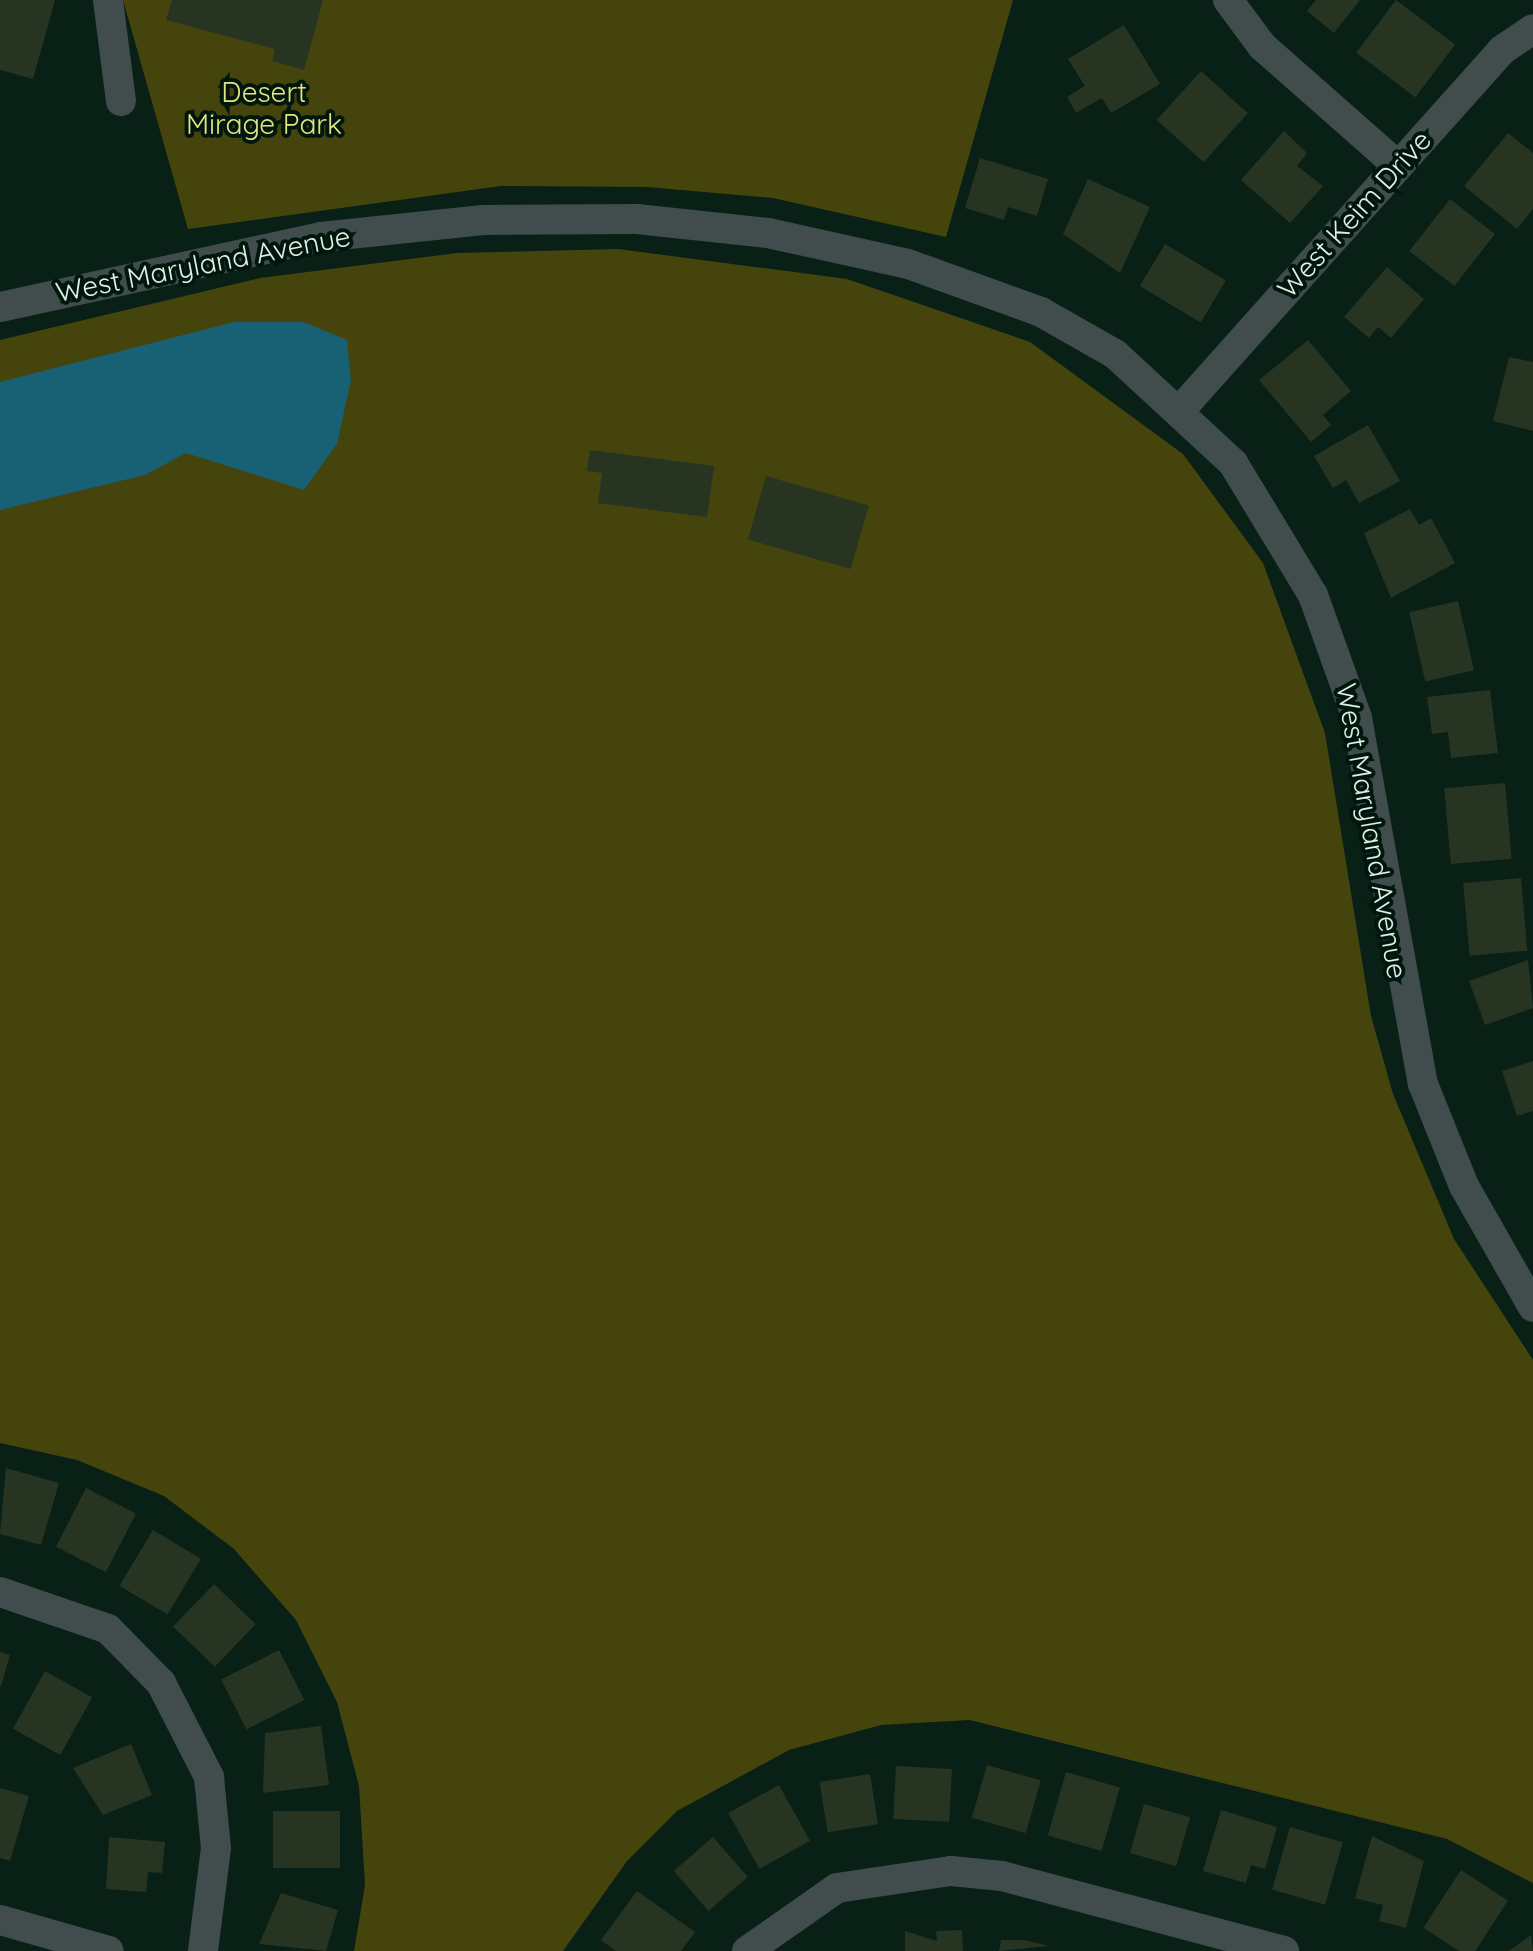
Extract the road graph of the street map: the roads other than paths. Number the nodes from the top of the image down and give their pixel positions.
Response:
1 (108, 0) edge
2 (1228, 0) edge
3 (1533, 30) edge
4 (121, 101) dead end
5 (1397, 165) junction
6 (0, 307) edge
7 (1182, 408) junction
8 (1533, 1306) edge
9 (0, 1592) edge
10 (0, 1920) edge
11 (109, 1951) edge
12 (203, 1951) edge
13 (747, 1951) edge
14 (1284, 1951) edge

1 - 4 street
2 - 5 street
3 - 5 street, West Keim Drive
5 - 7 street, West Keim Drive
6 - 7 street, West Maryland Avenue
7 - 8 street, West Maryland Avenue
9 - 12 street
10 - 11 street
13 - 14 street

